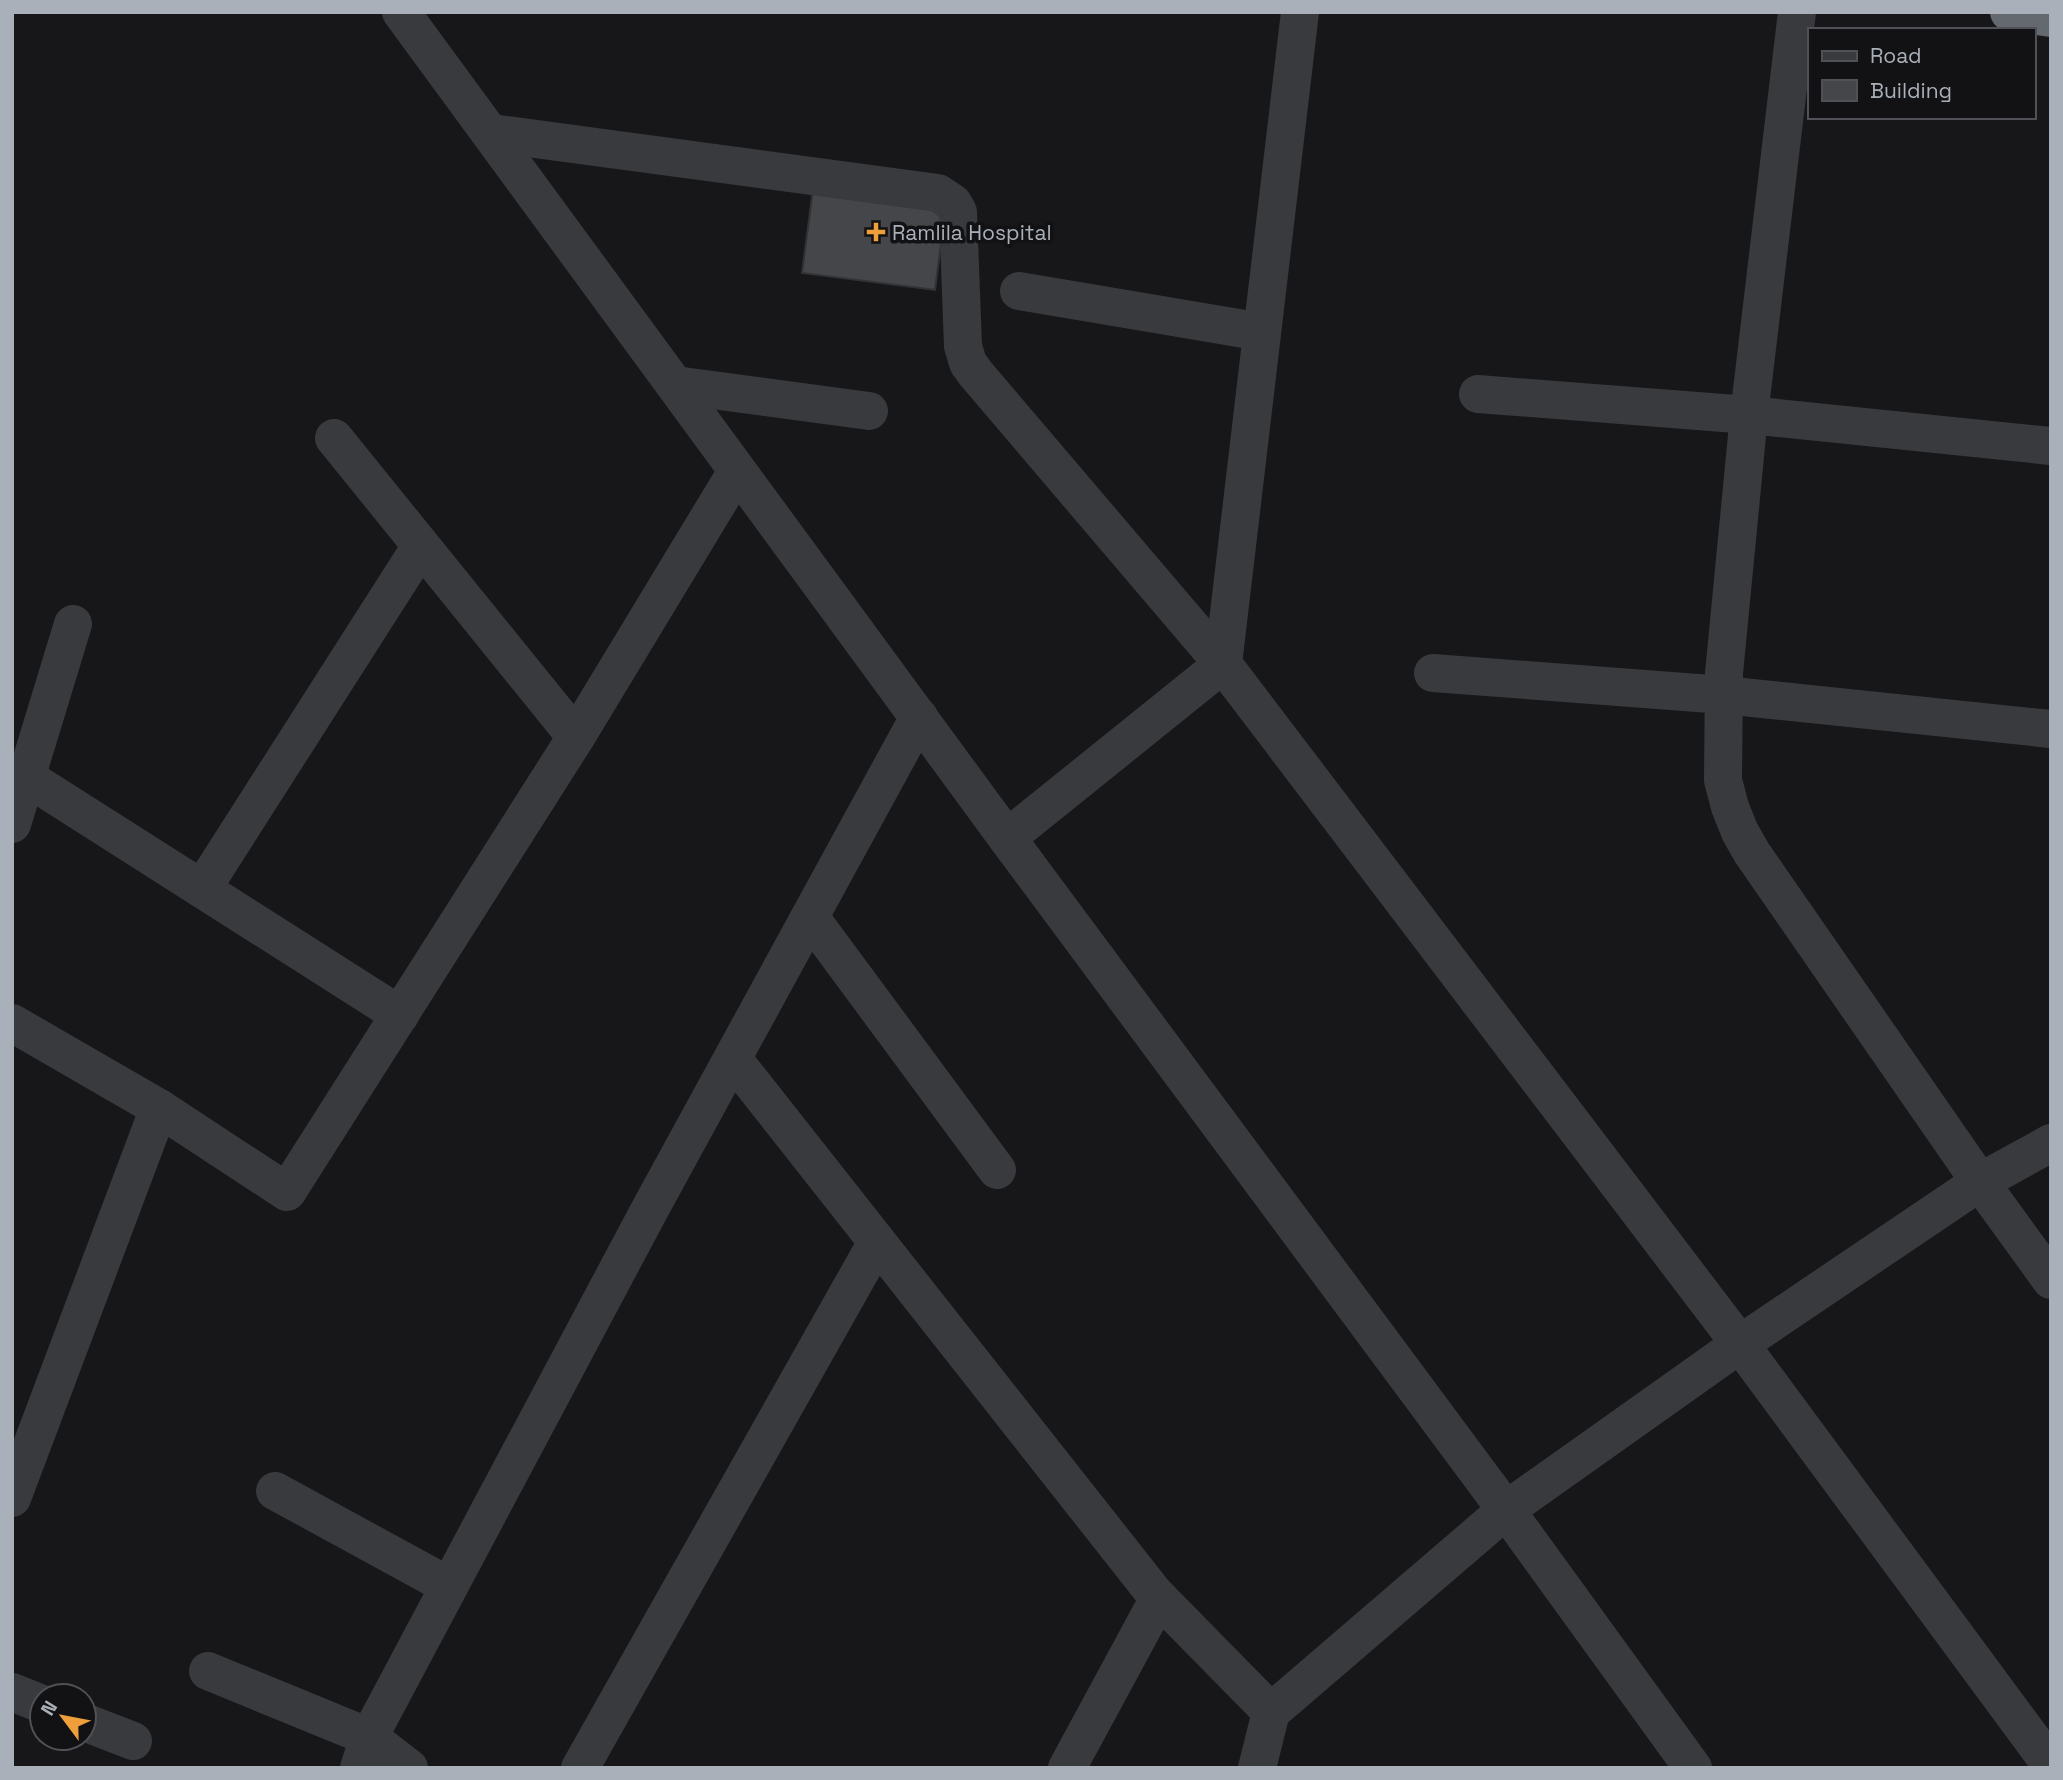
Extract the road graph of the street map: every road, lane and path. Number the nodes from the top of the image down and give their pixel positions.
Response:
1 (401, 12) edge
2 (1300, 12) edge
3 (1797, 12) edge
4 (2009, 12) edge
5 (2051, 18) edge
6 (491, 133) junction
7 (1019, 291) dead end
8 (1262, 332) junction
9 (675, 385) junction
10 (1478, 394) dead end
11 (869, 411) dead end
12 (1749, 415) junction
13 (334, 438) dead end
14 (2051, 446) edge
15 (737, 471) junction
16 (421, 546) junction
17 (73, 624) dead end
18 (1223, 664) junction
19 (1433, 673) dead end
20 (1724, 695) junction
21 (919, 718) junction
22 (2051, 729) edge
23 (576, 737) junction
24 (26, 777) junction
25 (12, 824) edge
26 (1007, 838) junction
27 (202, 889) junction
28 (810, 917) junction
29 (400, 1015) junction
30 (12, 1023) edge
31 (733, 1059) junction
32 (159, 1108) junction
33 (2051, 1143) edge
34 (997, 1170) dead end
35 (1980, 1182) junction
36 (877, 1242) junction
37 (2051, 1280) edge
38 (1740, 1344) junction
39 (275, 1492) dead end
40 (12, 1498) edge
41 (1506, 1510) junction
42 (449, 1586) junction
43 (1159, 1598) junction
44 (208, 1671) dead end
45 (1271, 1712) junction
46 (98, 1727) edge
47 (133, 1741) dead end
48 (364, 1752) edge
49 (2051, 1765) edge
50 (409, 1768) edge
51 (580, 1768) edge
52 (1067, 1768) edge
53 (1256, 1768) edge
54 (1693, 1768) edge

1 - 6 street
2 - 8 street
3 - 12 street
4 - 5 highway
6 - 9 street
6 - 18 street
7 - 8 street
8 - 18 street
9 - 11 street
9 - 15 street
10 - 12 street
12 - 14 street
12 - 20 street
13 - 16 street
15 - 21 street
15 - 23 street
16 - 23 street
16 - 27 street
17 - 24 street
18 - 26 street
18 - 38 street
19 - 20 street
20 - 22 street
20 - 35 street
21 - 26 street
21 - 28 street
23 - 29 street
24 - 25 street
24 - 27 street
26 - 41 street
27 - 29 street
28 - 31 street
28 - 34 street
29 - 32 street
30 - 32 street
31 - 36 street
31 - 42 street
32 - 40 street
33 - 35 street
35 - 37 street
35 - 38 street
36 - 43 street
36 - 51 street
38 - 41 street
38 - 49 street
39 - 42 street
41 - 45 street
41 - 54 street
42 - 48 street
43 - 45 street
43 - 52 street
44 - 48 street
45 - 53 street
46 - 47 street
48 - 50 street

